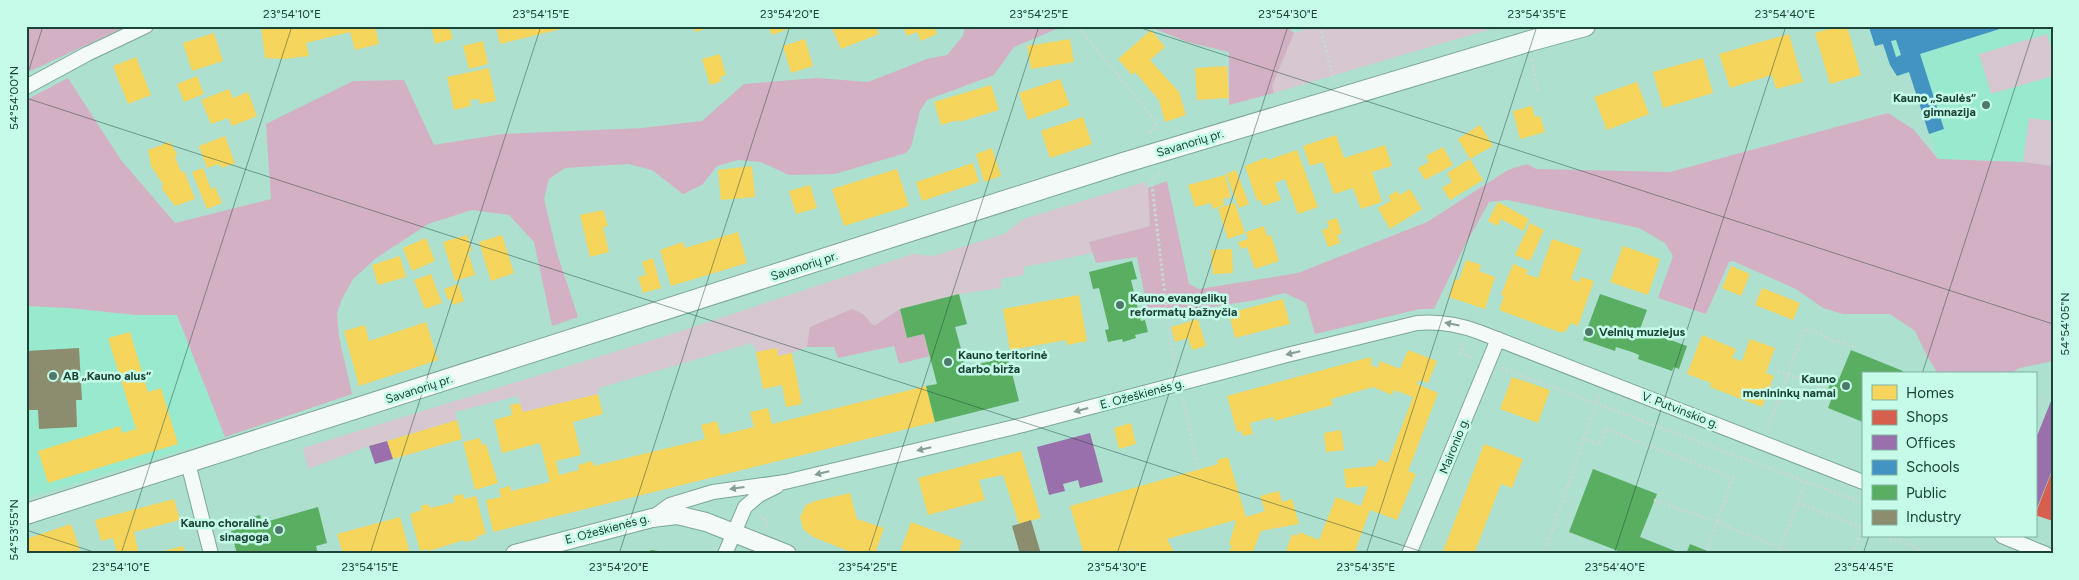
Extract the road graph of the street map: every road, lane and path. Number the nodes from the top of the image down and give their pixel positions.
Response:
1 (146, 26) edge
2 (1077, 26) edge
3 (1320, 26) edge
4 (1585, 26) edge
5 (1533, 62) dead end
6 (26, 87) edge
7 (1538, 93) dead end
8 (1339, 99) junction
9 (1156, 154) junction
10 (1152, 185) dead end
11 (1469, 328) junction
12 (1498, 339) junction
13 (1854, 347) dead end
14 (1488, 364) junction
15 (1778, 371) dead end
16 (1788, 374) junction
17 (1179, 384) junction
18 (1826, 388) dead end
19 (2042, 398) dead end
20 (1597, 403) junction
21 (2036, 411) edge
22 (1584, 439) junction
23 (1763, 443) junction
24 (188, 463) junction
25 (1198, 470) dead end
26 (1806, 481) junction
27 (785, 482) junction
28 (1862, 482) edge
29 (1654, 500) dead end
30 (1798, 503) junction
31 (1862, 503) edge
32 (26, 514) edge
33 (652, 518) junction
34 (1716, 522) junction
35 (1862, 527) edge
36 (1862, 529) edge
37 (733, 533) junction
38 (1890, 538) edge
39 (2007, 538) edge
40 (1780, 548) junction
41 (1706, 550) dead end
42 (211, 554) edge
43 (515, 554) edge
44 (725, 554) edge
45 (788, 554) edge
46 (1410, 554) edge
47 (1544, 554) edge
48 (1778, 554) edge
49 (1797, 554) edge
50 (1852, 554) edge
51 (1931, 554) edge
52 (2046, 554) edge

1 - 6 street
2 - 9 path
3 - 8 path
4 - 8 main road, Savanorių pr.
5 - 7 path
8 - 9 main road, Savanorių pr.
9 - 24 main road, Savanorių pr.
10 - 17 path
11 - 12 street, E. Ožeškienės g.
11 - 14 path
11 -> 17 street, E. Ožeškienės g.
12 - 14 street, Maironio g.
12 - 23 street, V. Putvinskio g.
13 - 16 path
14 - 20 path
14 - 46 street, Maironio g.
15 - 16 path
16 - 18 path
16 - 23 path
17 - 25 path
17 -> 27 street, E. Ožeškienės g.
19 - 21 path
20 - 22 path
20 - 26 path
22 - 34 path
22 - 47 path
23 - 28 street, V. Putvinskio g.
24 - 32 main road, Savanorių pr.
24 - 42 street
26 - 30 path
26 - 31 path
27 -> 33 street, E. Ožeškienės g.
27 - 37 street, E. Ožeškienės g.
29 - 34 path
30 - 35 path
30 - 40 path
33 - 37 street
33 - 43 street, E. Ožeškienės g.
34 - 40 path
34 - 41 path
36 - 50 path
37 - 44 street, E. Ožeškienės g.
37 - 45 street
38 - 51 path
39 - 52 street
40 - 48 path
40 - 49 path

